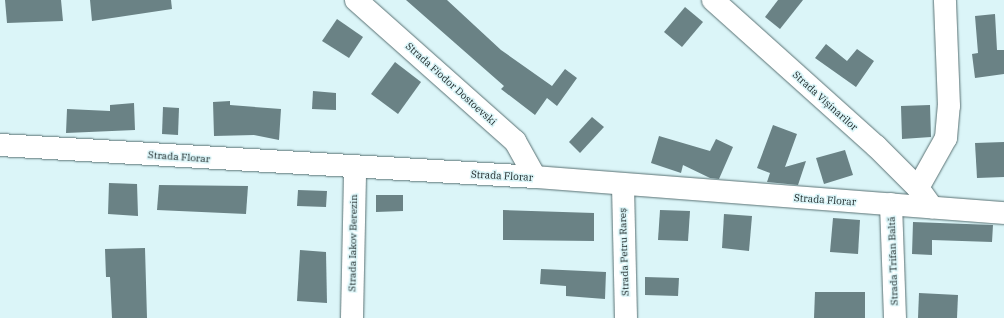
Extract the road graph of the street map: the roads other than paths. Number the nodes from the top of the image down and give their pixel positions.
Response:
1 (356, 0) edge
2 (713, 0) edge
3 (945, 0) edge
4 (0, 145) edge
5 (355, 169) junction
6 (535, 177) junction
7 (623, 186) junction
8 (918, 188) junction
9 (891, 204) junction
10 (932, 208) junction
11 (1004, 213) edge
12 (352, 318) edge
13 (626, 318) edge
14 (895, 318) edge

1 - 6 street, Strada Fiodor Dostoevski
2 - 8 street, Strada Vișinarilor
3 - 8 street
4 - 5 street, Strada Florar
5 - 6 street, Strada Florar
5 - 12 street, Strada Iakov Berezin
6 - 7 street, Strada Florar
7 - 9 street, Strada Florar
7 - 13 street, Strada Petru Rareș
8 - 10 street, Strada Vișinarilor
9 - 10 street, Strada Florar
9 - 14 street, Strada Trifan Baltă
10 - 11 street, Strada Florar

